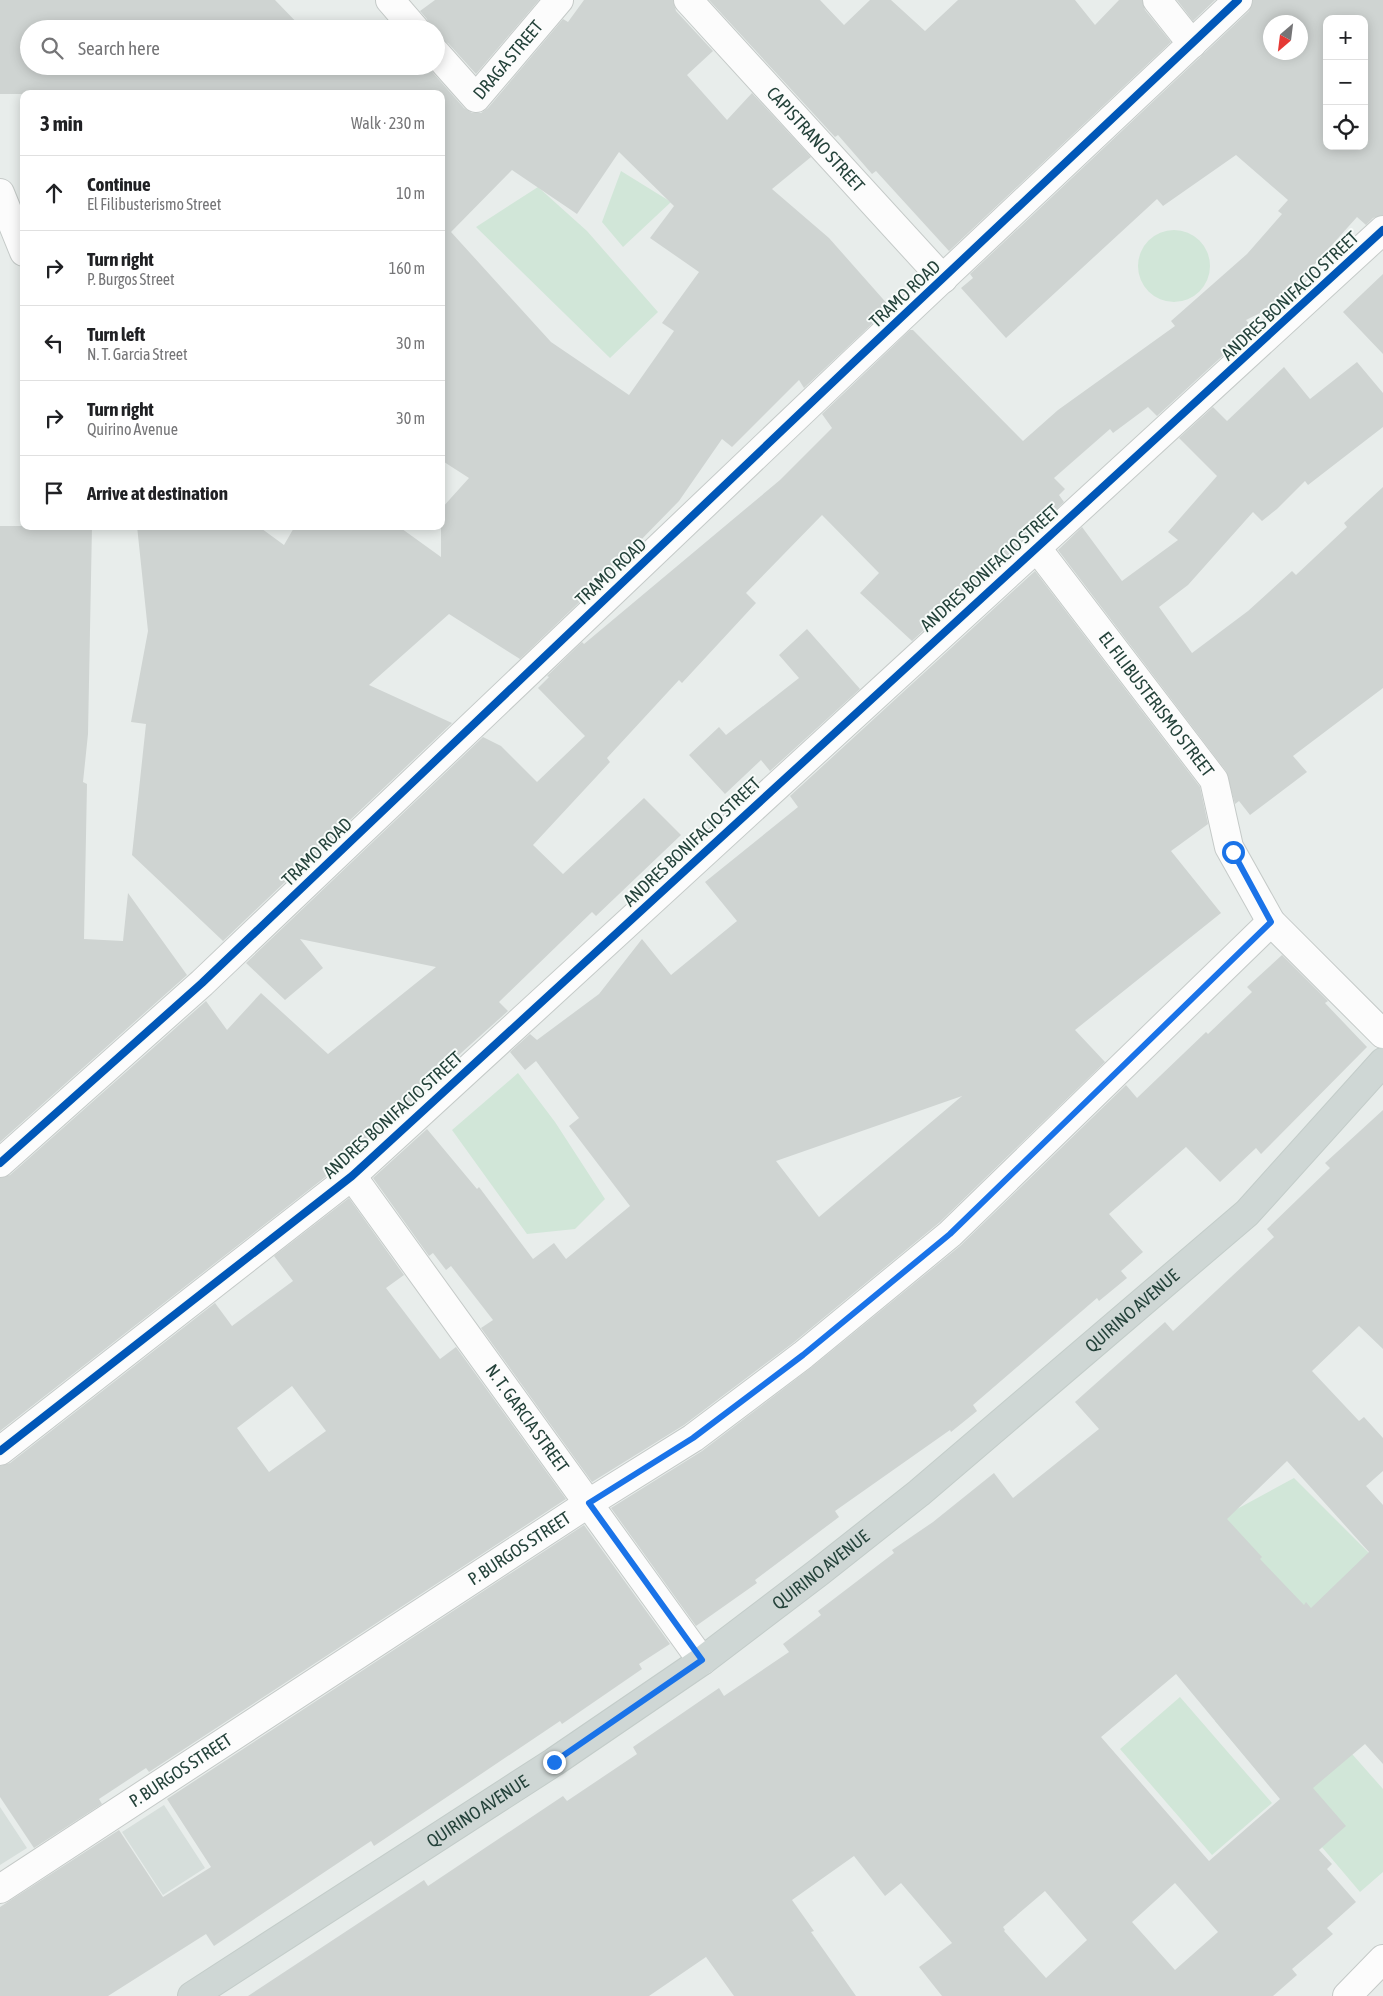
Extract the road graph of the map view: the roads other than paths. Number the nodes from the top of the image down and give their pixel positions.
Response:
1 (390, 0) edge
2 (559, 0) edge
3 (688, 0) edge
4 (1157, 0) edge
5 (1238, 0) edge
6 (407, 20) edge
7 (1192, 44) junction
8 (445, 63) edge
9 (0, 193) edge
10 (1383, 230) edge
11 (20, 242) edge
12 (943, 279) junction
13 (1036, 547) junction
14 (1271, 922) junction
15 (1383, 1034) edge
16 (1383, 1062) edge
17 (0, 1163) edge
18 (352, 1176) junction
19 (0, 1451) edge
20 (589, 1503) junction
21 (702, 1660) junction
22 (0, 1889) edge
23 (1383, 1958) edge
24 (192, 1996) edge
25 (1347, 1996) edge

1 - 6 street
2 - 8 street, DRAGA STREET
3 - 12 street, CAPISTRANO STREET
4 - 7 street
5 - 7 street, TRAMO ROAD
7 - 12 street, TRAMO ROAD
9 - 11 street
10 - 13 street, ANDRES BONIFACIO STREET
12 - 17 street, TRAMO ROAD
13 - 14 street, EL FILIBUSTERISMO STREET
13 - 18 street, ANDRES BONIFACIO STREET
14 - 15 street, EL FILIBUSTERISMO STREET
14 - 20 street, P. BURGOS STREET
16 - 21 main road, QUIRINO AVENUE
18 - 19 street, ANDRES BONIFACIO STREET
18 - 20 street, N. T. GARCIA STREET
20 - 21 street, N. T. GARCIA STREET
20 - 22 street, P. BURGOS STREET
21 - 24 main road, QUIRINO AVENUE
23 - 25 street

